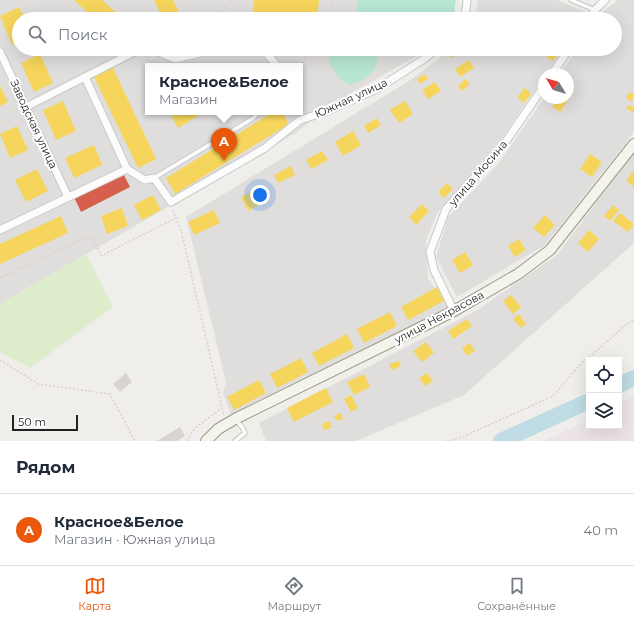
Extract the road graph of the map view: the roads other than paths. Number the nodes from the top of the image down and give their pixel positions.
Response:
1 (467, 0) edge
2 (572, 0) edge
3 (605, 0) edge
4 (595, 10) joint
5 (465, 12) edge
6 (0, 52) edge
7 (126, 56) edge
8 (168, 56) edge
9 (187, 56) edge
10 (427, 56) edge
11 (564, 56) edge
12 (556, 68) edge
13 (85, 77) junction
14 (538, 95) edge
15 (26, 107) junction
16 (257, 115) edge
17 (298, 115) edge
18 (300, 120) junction
19 (634, 144) edge
20 (127, 169) junction
21 (154, 178) junction
22 (68, 197) junction
23 (0, 230) edge
24 (454, 311) junction
25 (235, 418) junction
26 (206, 441) edge
27 (235, 441) edge

1 - 5 street
2 - 4 lane
3 - 4 street
6 - 15 street, Заводская улица
7 - 13 street
8 - 9 street
10 - 18 street, Южная улица
11 - 12 street
13 - 15 street
13 - 20 street
14 - 24 street, улица Мосина
15 - 22 street, Заводская улица
16 - 21 lane
17 - 18 street
18 - 21 street, Южная улица
19 - 24 main road, улица Некрасова
20 - 21 street
20 - 22 street
22 - 23 street
24 - 25 main road, улица Некрасова
25 - 26 main road, улица Некрасова
25 - 27 lane

